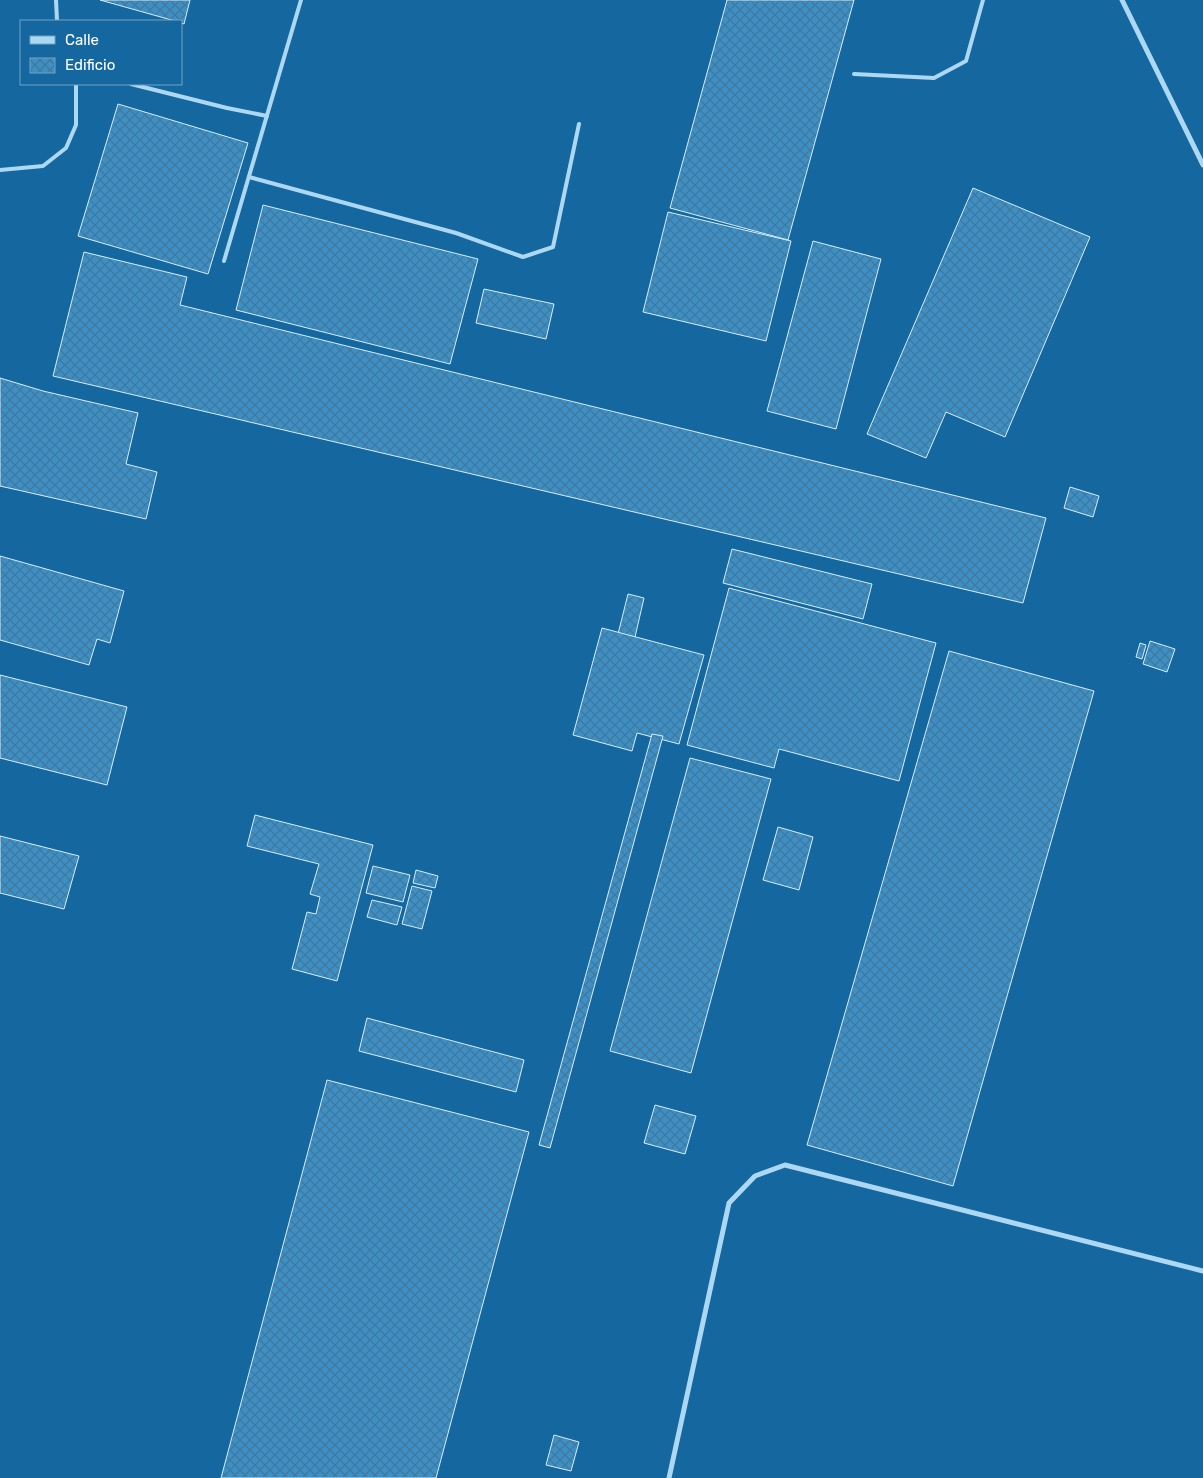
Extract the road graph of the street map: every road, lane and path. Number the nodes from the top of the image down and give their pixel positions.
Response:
1 (56, 0) edge
2 (301, 0) edge
3 (983, 0) edge
4 (1122, 0) edge
5 (57, 20) edge
6 (854, 74) dead end
7 (76, 85) edge
8 (135, 85) edge
9 (267, 116) junction
10 (579, 124) dead end
11 (1203, 165) edge
12 (0, 170) edge
13 (249, 177) junction
14 (224, 261) dead end
15 (1203, 1271) edge
16 (670, 1478) edge

1 - 5 lane
2 - 9 lane
3 - 6 lane
4 - 11 street
7 - 12 lane
8 - 9 lane
9 - 13 lane
10 - 13 lane
13 - 14 lane
15 - 16 street

